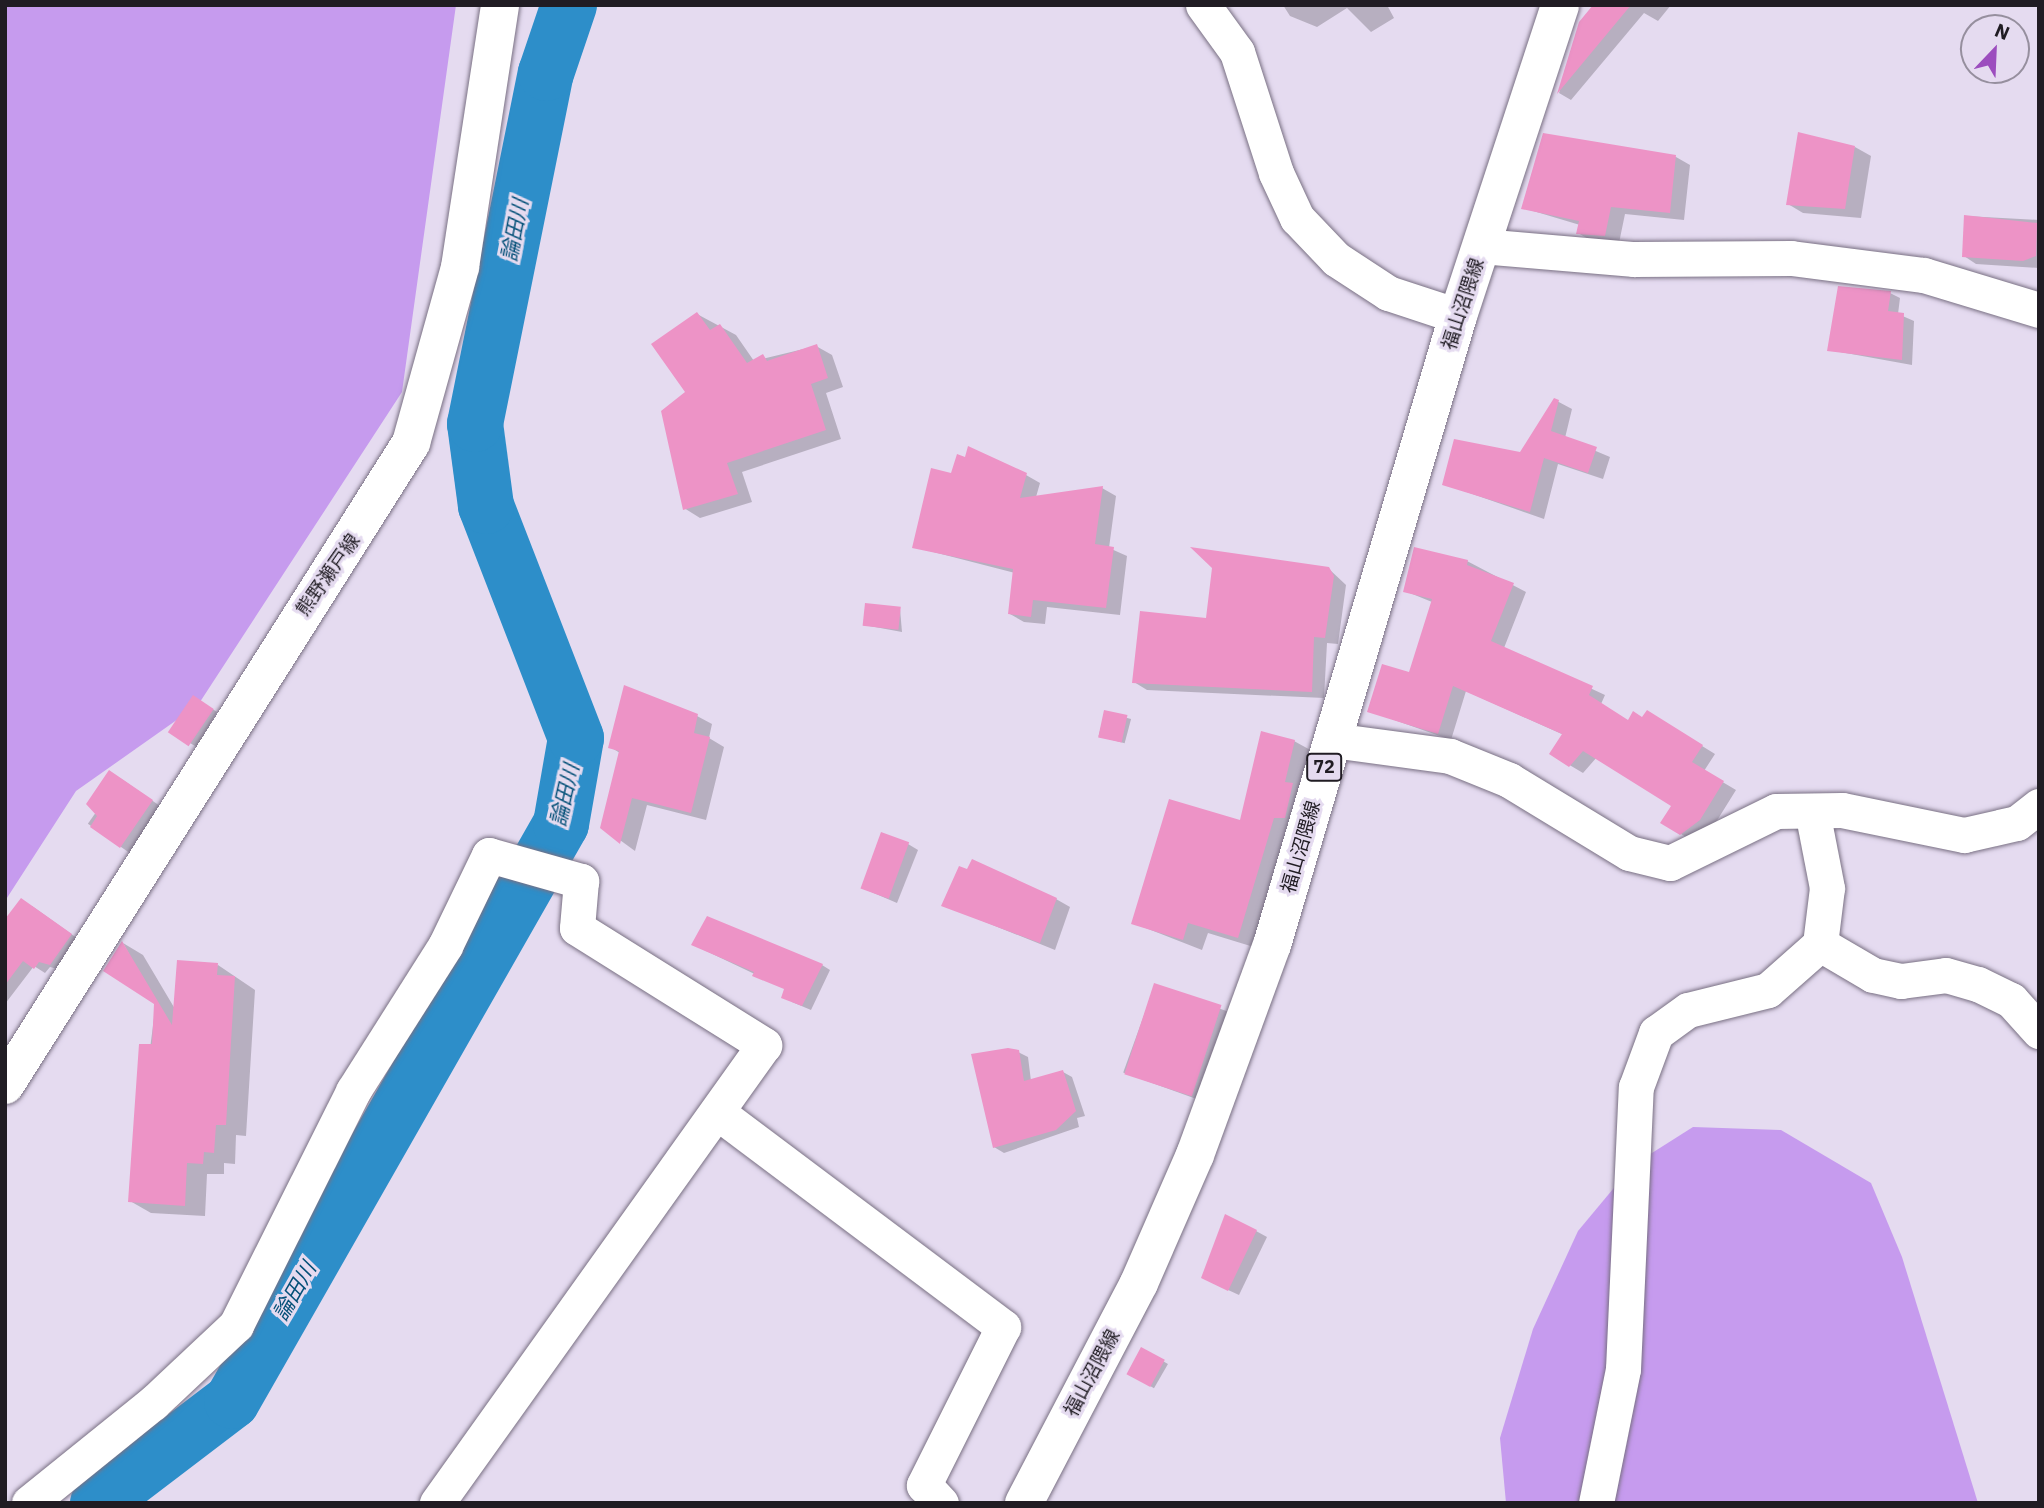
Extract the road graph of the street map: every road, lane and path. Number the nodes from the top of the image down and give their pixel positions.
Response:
1 (500, 5) edge
2 (1203, 5) edge
3 (1560, 5) edge
4 (1481, 246) junction
5 (2039, 310) edge
6 (1458, 316) junction
7 (1332, 740) junction
8 (2039, 806) edge
9 (1812, 811) junction
10 (1820, 944) junction
11 (2039, 1031) edge
12 (5, 1085) edge
13 (717, 1112) junction
14 (29, 1503) edge
15 (438, 1503) edge
16 (941, 1503) edge
17 (1024, 1503) edge
18 (1596, 1503) edge

1 - 12 main road, 熊野瀬戸線
2 - 6 street
3 - 4 main road, 福山沼隈線 / 72
4 - 5 street
4 - 6 main road, 福山沼隈線 / 72
6 - 7 main road, 福山沼隈線 / 72
7 - 9 street
7 - 17 main road, 福山沼隈線 / 72
8 - 9 street
9 - 10 street
10 - 11 street
10 - 18 street
13 - 14 street
13 - 15 street
13 - 16 street

